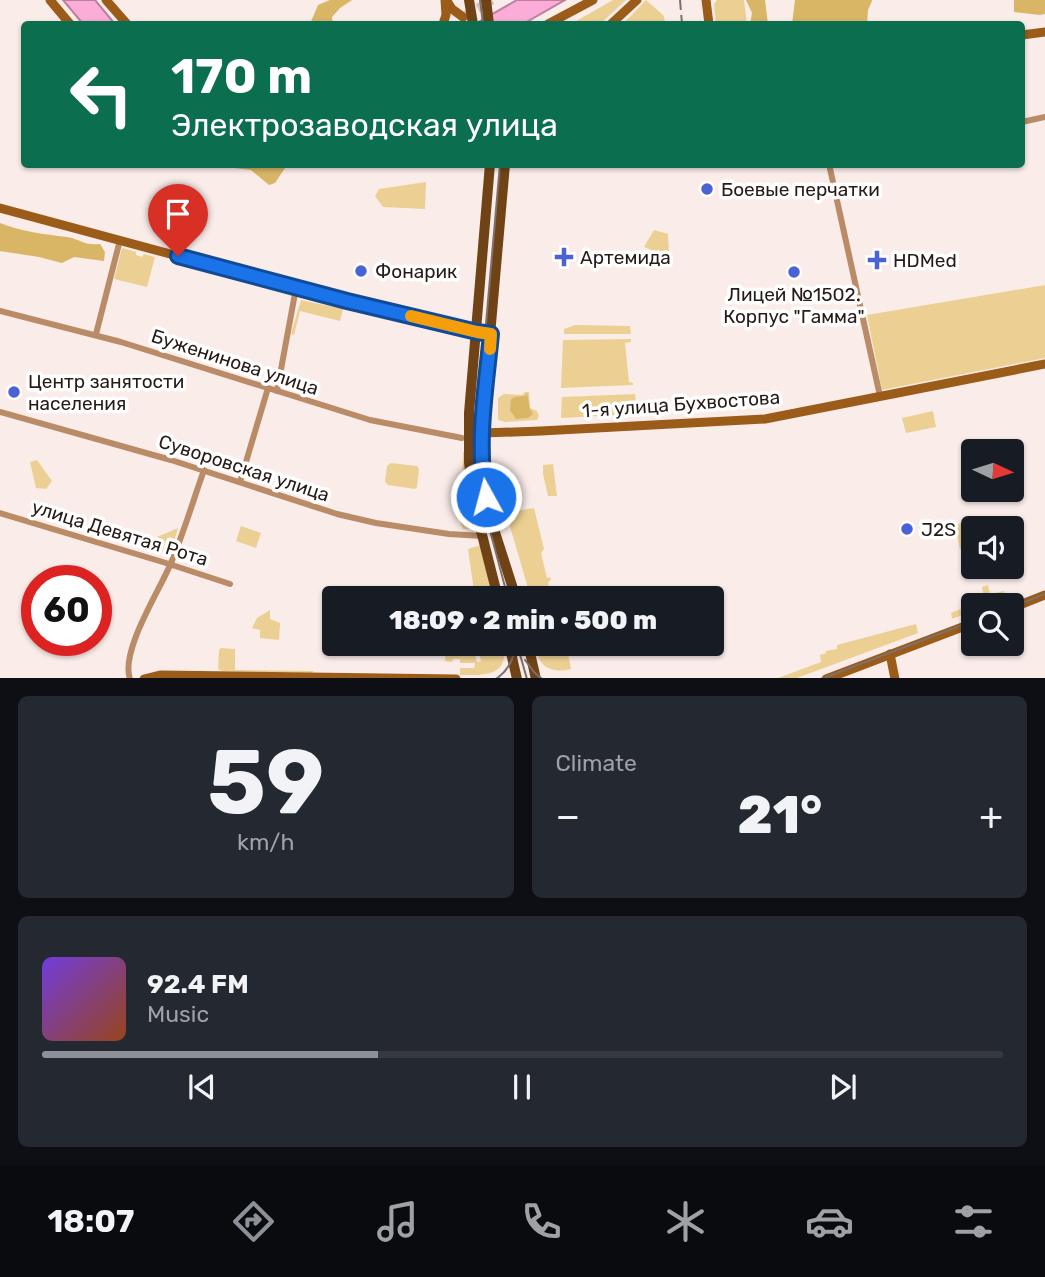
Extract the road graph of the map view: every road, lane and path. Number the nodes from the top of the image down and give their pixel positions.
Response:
1 (50, 0) edge
2 (106, 0) edge
3 (446, 0) edge
4 (469, 0) edge
5 (486, 0) edge
6 (593, 0) edge
7 (706, 0) edge
8 (634, 2) edge
9 (68, 21) edge
10 (124, 21) edge
11 (444, 21) edge
12 (456, 21) edge
13 (472, 21) edge
14 (489, 21) edge
15 (554, 21) edge
16 (614, 21) edge
17 (709, 21) edge
18 (1045, 32) edge
19 (1025, 35) edge
20 (1045, 117) edge
21 (1025, 120) edge
22 (490, 168) edge
23 (505, 168) edge
24 (830, 168) edge
25 (0, 208) edge
26 (120, 240) junction
27 (296, 288) junction
28 (0, 311) edge
29 (477, 332) junction
30 (96, 334) junction
31 (491, 334) junction
32 (1045, 364) edge
33 (268, 388) junction
34 (277, 391) junction
35 (880, 396) junction
36 (0, 412) edge
37 (469, 415) junction
38 (483, 433) junction
39 (462, 438) joint
40 (204, 470) junction
41 (240, 482) junction
42 (0, 513) edge
43 (482, 536) junction
44 (171, 564) junction
45 (230, 584) dead end
46 (495, 586) edge
47 (512, 586) edge
48 (1045, 595) edge
49 (1024, 603) edge
50 (961, 627) edge
51 (890, 654) junction
52 (512, 656) edge
53 (530, 656) edge
54 (130, 678) edge
55 (144, 678) edge
56 (375, 678) edge
57 (456, 678) edge
58 (517, 678) edge
59 (535, 678) edge
60 (542, 678) edge
61 (826, 678) edge
62 (895, 678) edge

1 - 9 street
2 - 10 street
3 - 11 street
3 - 12 street
4 - 13 main road, bridge
5 - 14 main road, bridge
6 - 15 street
7 - 17 street
8 - 16 street
18 - 19 street
20 - 21 street
22 - 29 main road
23 - 31 main road
24 - 35 street
25 - 26 street
26 - 27 street
26 - 30 street
27 - 29 street
27 - 34 street
28 - 30 street, Буженинова улица
29 - 31 street
29 - 37 main road
30 - 33 street, Буженинова улица
31 - 38 main road
32 - 35 street, 1-я улица Бухвостова
33 - 34 street, Буженинова улица
33 - 41 street
34 - 39 street, Буженинова улица
35 - 38 street, 1-я улица Бухвостова
36 - 40 street, Суворовская улица
37 - 39 main road
37 - 43 main road
38 - 47 main road
40 - 41 street, Суворовская улица
40 - 44 street
41 - 43 street, Суворовская улица
42 - 44 street, улица Девятая Рота
43 - 46 main road
44 - 45 street, улица Девятая Рота
44 - 54 street
48 - 49 street
50 - 51 street
51 - 61 street
51 - 62 street
52 - 58 main road
53 - 59 main road
55 - 56 street
56 - 57 street
59 - 60 street

